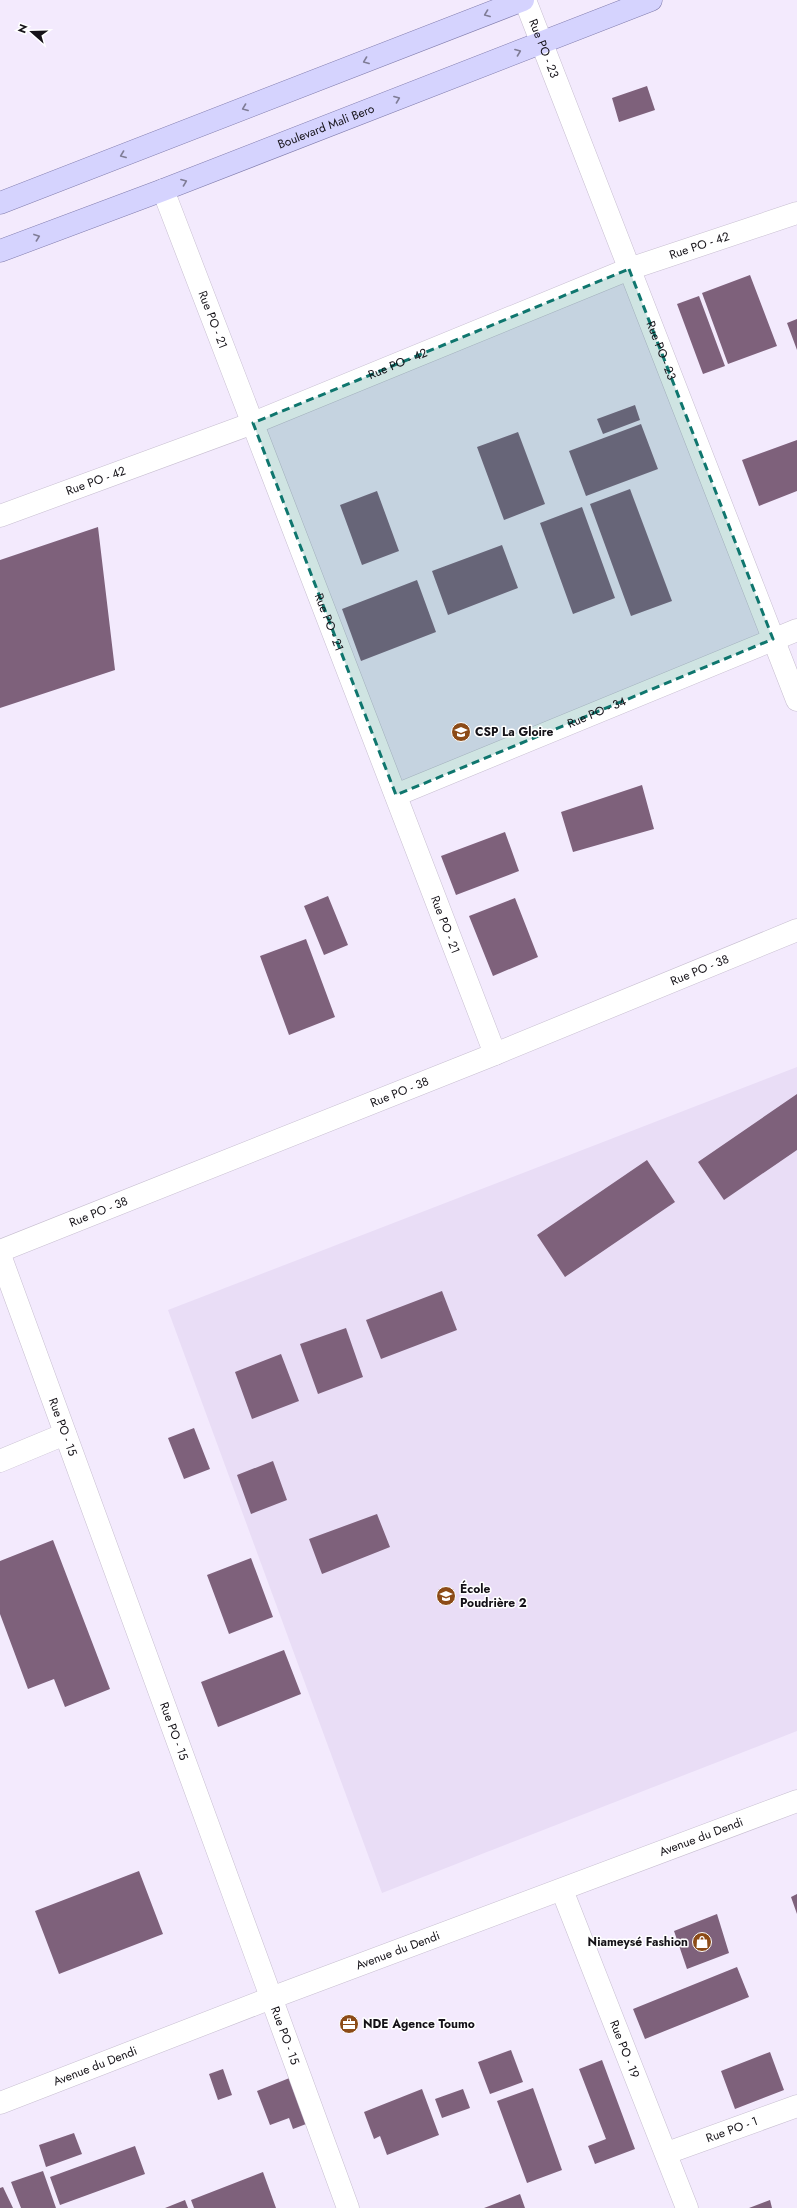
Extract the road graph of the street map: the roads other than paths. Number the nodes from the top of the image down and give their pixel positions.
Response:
1 (524, 0) edge
2 (651, 0) edge
3 (542, 43) junction
4 (163, 190) junction
5 (0, 203) edge
6 (797, 213) edge
7 (0, 251) edge
8 (630, 269) junction
9 (253, 424) junction
10 (0, 516) edge
11 (797, 630) edge
12 (773, 639) junction
13 (797, 700) edge
14 (396, 795) junction
15 (797, 930) edge
16 (495, 1054) junction
17 (0, 1251) edge
18 (0, 1255) edge
19 (65, 1434) junction
20 (0, 1461) edge
21 (797, 1801) edge
22 (562, 1890) junction
23 (271, 1998) junction
24 (0, 2104) edge
25 (797, 2106) edge
26 (667, 2153) junction
27 (348, 2208) edge
28 (687, 2208) edge

1 - 3 street, Rue PO - 23
1 -> 5 main road
2 - 3 main road, Boulevard Mali Bero
4 -> 3 main road, Boulevard Mali Bero
3 - 8 street, Rue PO - 23
7 -> 4 main road, Boulevard Mali Bero
4 - 9 street, Rue PO - 21
6 - 8 street, Rue PO - 42
8 - 9 street, Rue PO - 42
8 - 12 street, Rue PO - 23
9 - 10 street, Rue PO - 42
9 - 14 street, Rue PO - 21
11 - 12 street, Rue PO - 34
12 - 13 street, Rue PO - 23
12 - 14 street, Rue PO - 34
14 - 16 street, Rue PO - 21
15 - 16 street, Rue PO - 38
16 - 17 street, Rue PO - 38
18 - 19 street, Rue PO - 15
19 - 20 street
19 - 23 street, Rue PO - 15
21 - 22 street, Avenue du Dendi
22 - 23 street, Avenue du Dendi
22 - 26 street, Rue PO - 19
23 - 24 street, Avenue du Dendi
23 - 27 street, Rue PO - 15
25 - 26 street, Rue PO - 1
26 - 28 street, Rue PO - 19

